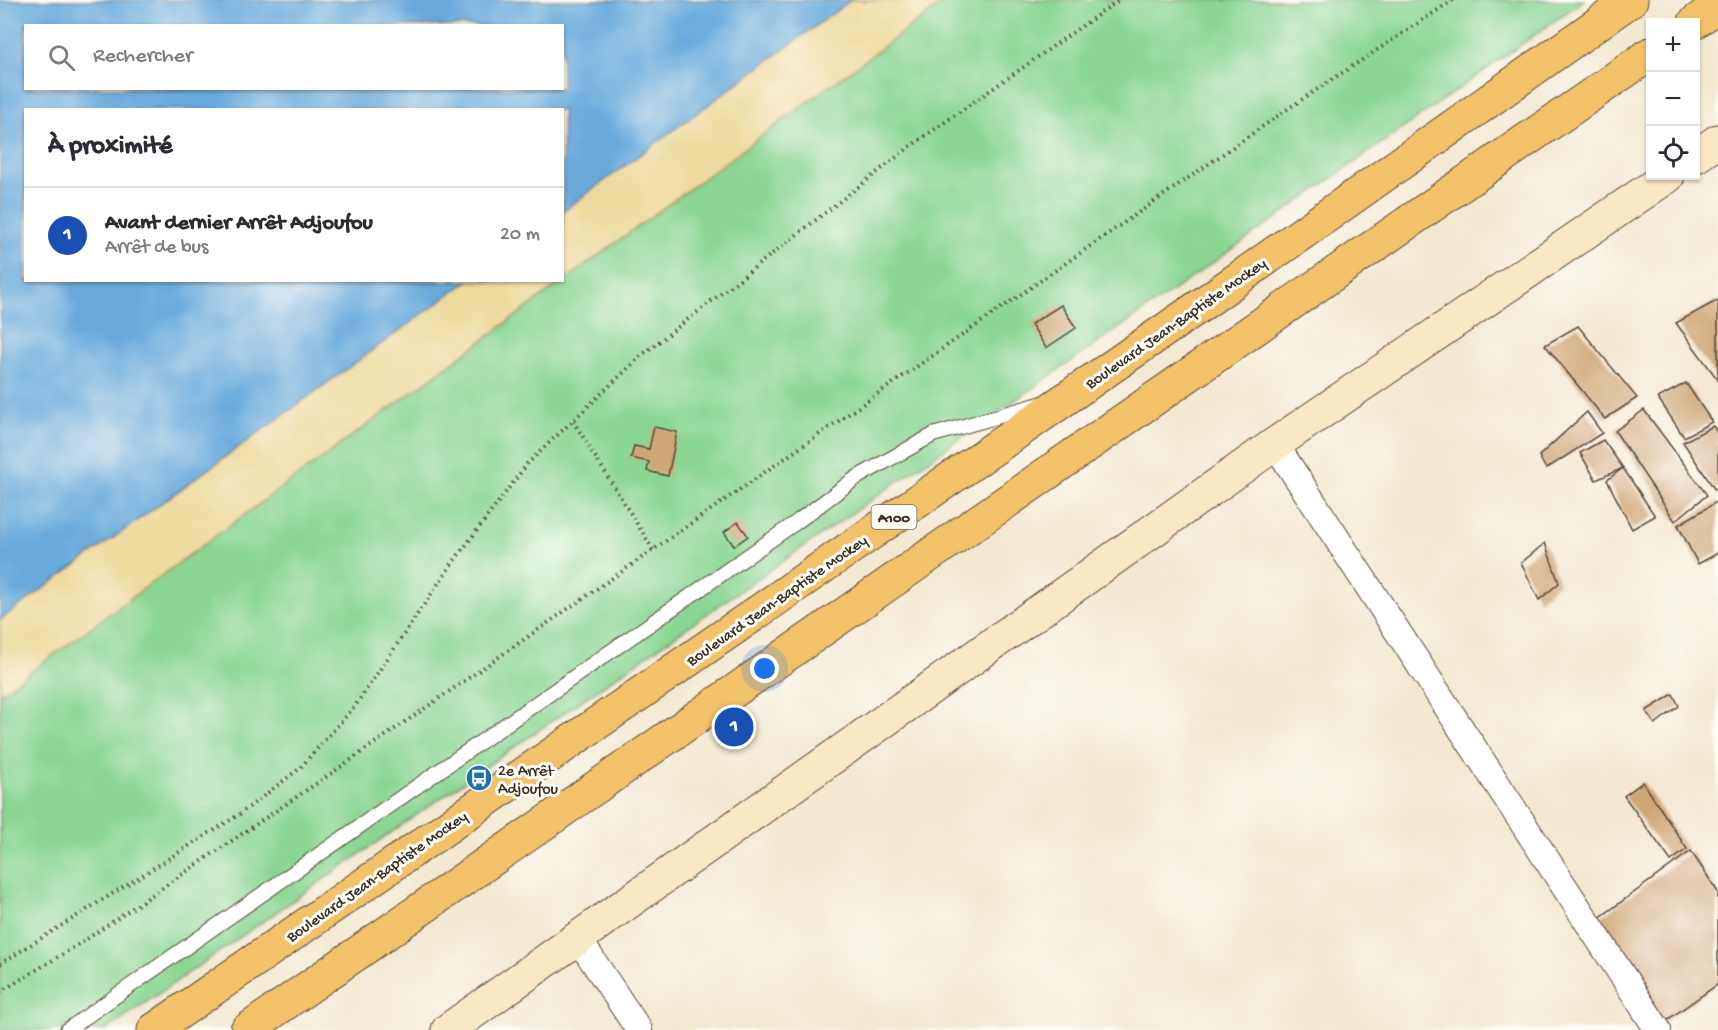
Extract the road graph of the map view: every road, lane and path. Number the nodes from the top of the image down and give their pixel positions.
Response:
1 (1119, 0) edge
2 (1454, 0) edge
3 (1631, 0) edge
4 (1718, 6) edge
5 (1700, 19) edge
6 (1646, 57) edge
7 (1718, 141) edge
8 (1700, 153) edge
9 (1662, 180) edge
10 (1066, 399) junction
11 (573, 421) junction
12 (1275, 444) junction
13 (654, 551) junction
14 (577, 937) junction
15 (0, 964) edge
16 (0, 992) edge
17 (67, 1030) edge
18 (154, 1030) edge
19 (247, 1030) edge
20 (448, 1030) edge
21 (639, 1030) edge
22 (1658, 1030) edge

1 - 11 path
2 - 13 path
3 - 10 highway, Boulevard Jean-Baptiste Mockey / A100
4 - 5 highway
6 - 19 highway
7 - 8 street
9 - 12 street
10 - 17 lane
10 - 18 highway, Boulevard Jean-Baptiste Mockey / A100
11 - 13 path
11 - 15 path
12 - 14 street
12 - 22 street
13 - 16 path
14 - 20 street
14 - 21 street

